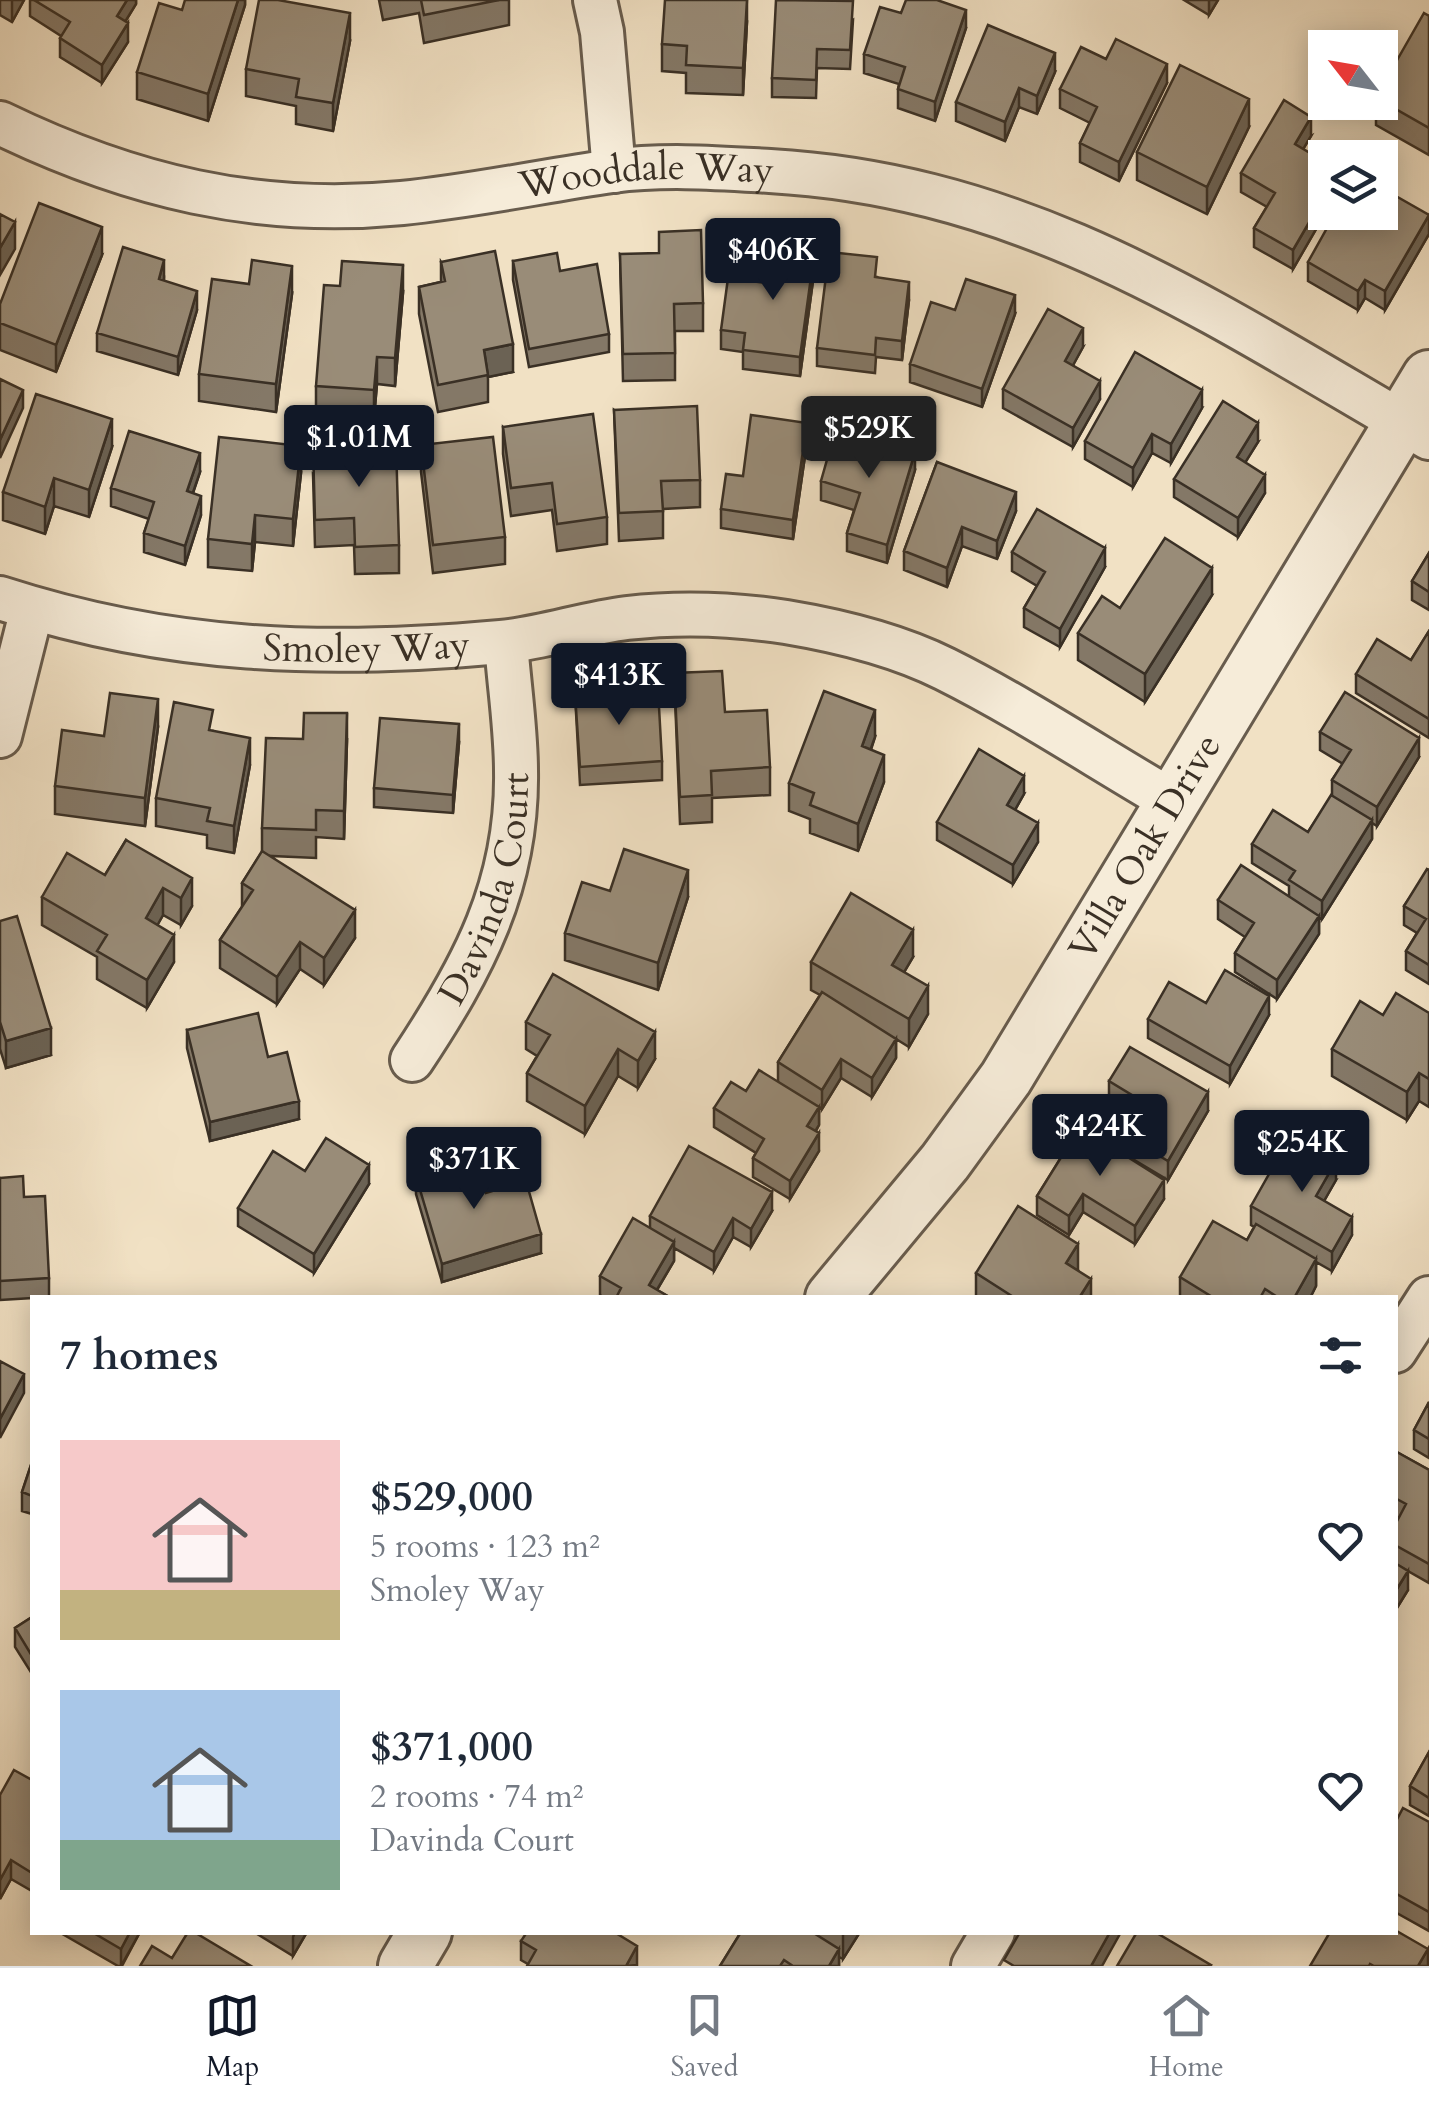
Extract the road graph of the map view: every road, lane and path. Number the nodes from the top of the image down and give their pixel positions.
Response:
1 (595, 0) edge
2 (0, 123) edge
3 (614, 171) junction
4 (1429, 376) edge
5 (1416, 430) edge
6 (16, 604) edge
7 (506, 642) junction
8 (0, 736) edge
9 (1174, 802) junction
10 (412, 1060) dead end
11 (834, 1295) edge
12 (1429, 1298) edge
13 (1398, 1347) edge
14 (423, 1935) edge
15 (991, 1935) edge
16 (405, 1966) edge
17 (973, 1966) edge

1 - 3 street
2 - 3 street, Wooddale Way
3 - 5 street, Wooddale Way
4 - 5 street, Villa Oak Drive
5 - 9 street, Villa Oak Drive
6 - 7 street, Smoley Way
6 - 8 street
7 - 9 street, Smoley Way
7 - 10 street, Davinda Court
9 - 11 street, Villa Oak Drive
12 - 13 street
14 - 16 street
15 - 17 street

